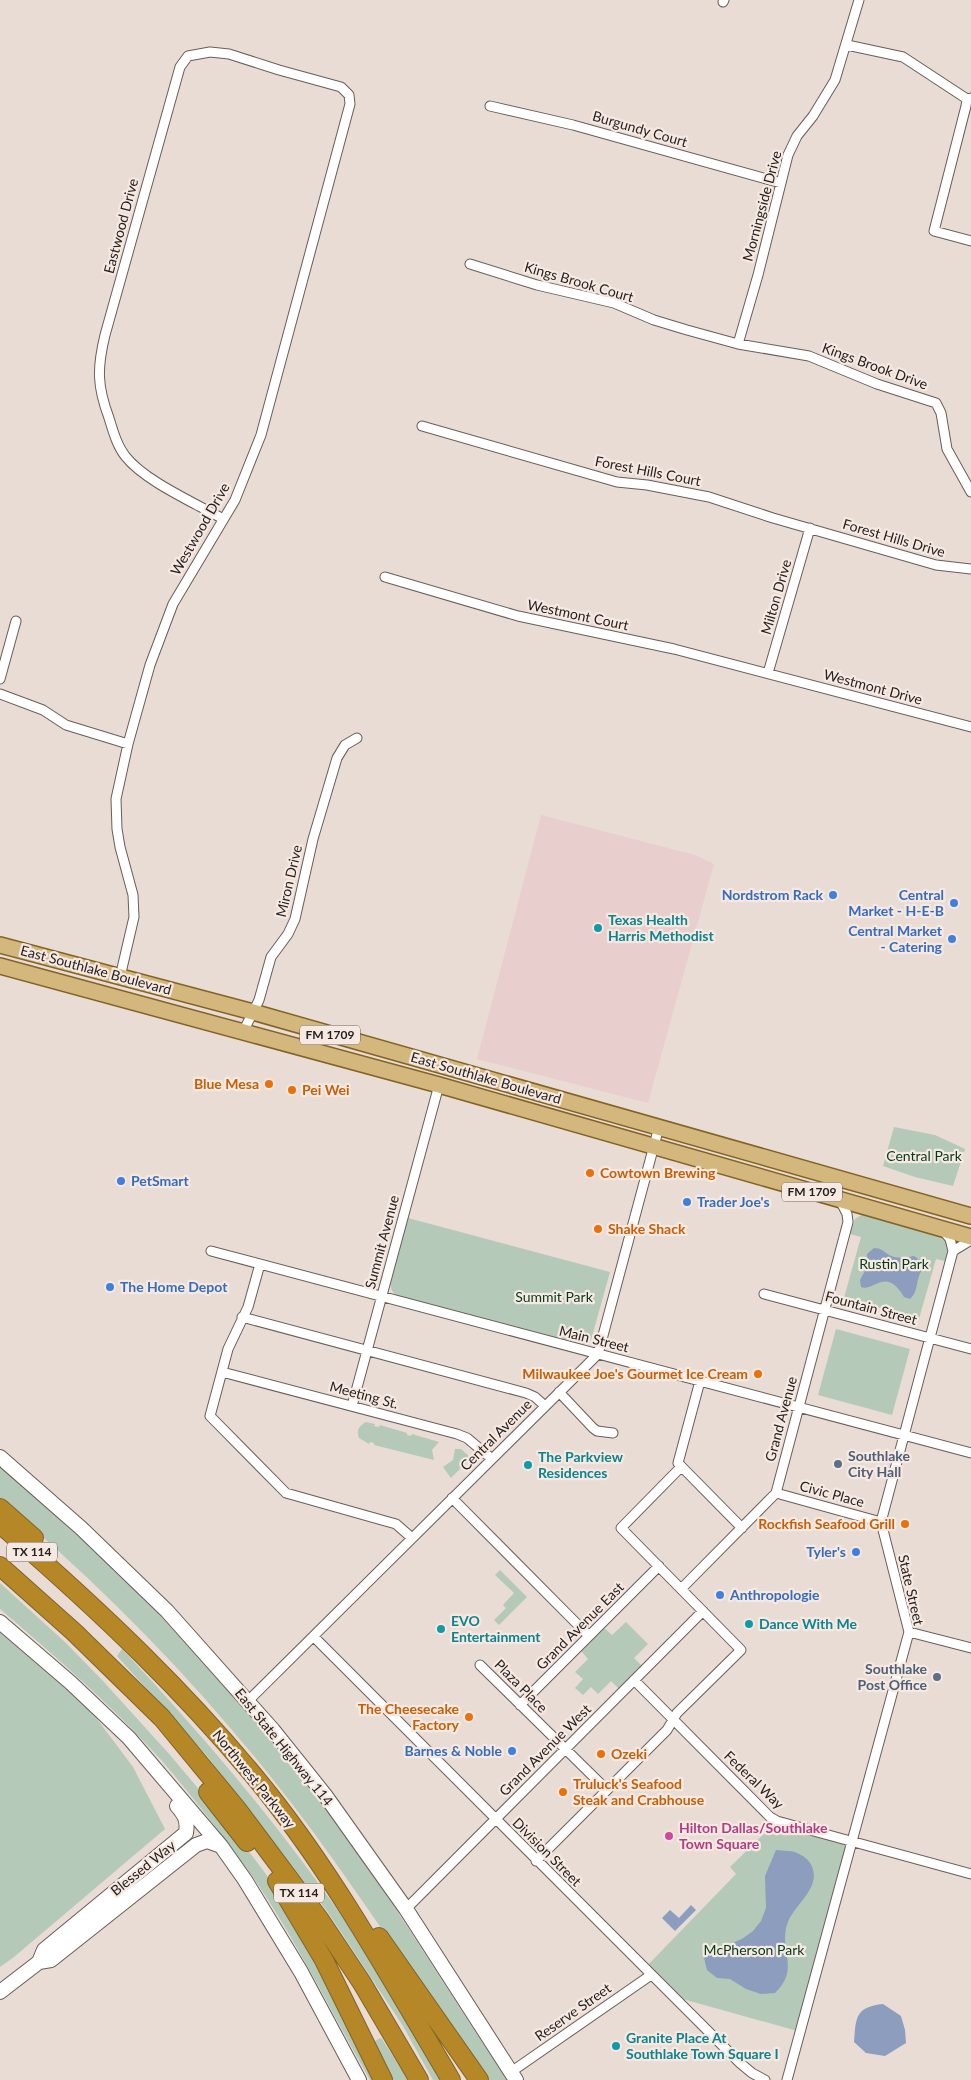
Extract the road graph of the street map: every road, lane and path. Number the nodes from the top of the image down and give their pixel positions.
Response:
1 (860, 0) edge
2 (847, 45) junction
3 (349, 95) joint
4 (969, 99) edge
5 (490, 106) dead end
6 (781, 183) junction
7 (971, 241) edge
8 (470, 264) dead end
9 (738, 344) junction
10 (422, 426) dead end
11 (971, 492) edge
12 (223, 519) junction
13 (810, 528) junction
14 (971, 569) edge
15 (385, 577) dead end
16 (16, 621) dead end
17 (768, 673) junction
18 (0, 679) edge
19 (0, 694) edge
20 (971, 727) edge
21 (357, 738) dead end
22 (128, 744) junction
23 (0, 945) edge
24 (0, 966) edge
25 (120, 977) junction
26 (254, 1012) junction
27 (243, 1032) junction
28 (439, 1085) junction
29 (659, 1127) junction
30 (653, 1146) junction
31 (839, 1199) junction
32 (869, 1208) junction
33 (971, 1216) edge
34 (848, 1222) junction
35 (942, 1229) junction
36 (971, 1238) edge
37 (211, 1251) dead end
38 (953, 1251) junction
39 (260, 1264) junction
40 (764, 1294) dead end
41 (382, 1297) junction
42 (824, 1310) junction
43 (242, 1317) junction
44 (929, 1338) junction
45 (971, 1349) edge
46 (367, 1350) junction
47 (598, 1354) junction
48 (222, 1372) junction
49 (700, 1381) junction
50 (559, 1392) junction
51 (352, 1406) junction
52 (545, 1406) junction
53 (799, 1407) junction
54 (613, 1433) dead end
55 (903, 1435) junction
56 (971, 1453) edge
57 (0, 1457) edge
58 (492, 1459) junction
59 (682, 1467) junction
60 (776, 1493) junction
61 (452, 1498) junction
62 (0, 1508) edge
63 (881, 1522) junction
64 (0, 1524) edge
65 (742, 1528) junction
66 (412, 1538) junction
67 (0, 1566) edge
68 (659, 1566) junction
69 (64, 1580) junction
70 (681, 1589) junction
71 (703, 1611) junction
72 (0, 1622) edge
73 (909, 1632) junction
74 (589, 1636) junction
75 (314, 1637) junction
76 (971, 1648) edge
77 (480, 1665) dead end
78 (634, 1680) junction
79 (248, 1702) junction
80 (520, 1705) junction
81 (162, 1718) junction
82 (673, 1720) junction
83 (129, 1738) junction
84 (565, 1749) junction
85 (607, 1790) junction
86 (495, 1819) junction
87 (852, 1840) junction
88 (221, 1846) junction
89 (536, 1861) junction
90 (318, 1862) junction
91 (971, 1874) edge
92 (406, 1910) junction
93 (39, 1962) junction
94 (651, 1975) junction
95 (0, 1992) edge
96 (513, 2076) edge
97 (359, 2080) edge
98 (383, 2080) edge
99 (419, 2080) edge
100 (451, 2080) edge
101 (479, 2080) edge
102 (765, 2080) edge
103 (787, 2080) edge

1 - 2 street, Morningside Drive
2 - 4 street
2 - 6 street, Morningside Drive
3 - 12 street, Westwood Drive
3 - 12 street, Eastwood Drive
4 - 7 street
5 - 6 street, Burgundy Court
6 - 9 street, Morningside Drive
8 - 9 street, Kings Brook Court
9 - 11 street, Kings Brook Drive
10 - 13 street, Forest Hills Court
12 - 22 street, Westwood Drive
13 - 14 street, Forest Hills Drive
13 - 17 street, Milton Drive
15 - 17 street, Westmont Court
16 - 18 street
17 - 20 street, Westmont Drive
19 - 22 street
21 - 26 street, Miron Drive
22 - 25 street, Westwood Drive
23 - 25 main road, East Southlake Boulevard / FM 1709
24 - 27 main road, East Southlake Boulevard / FM 1709
25 - 26 main road, East Southlake Boulevard / FM 1709
26 - 27 street, Miron Drive
26 - 29 main road, East Southlake Boulevard / FM 1709
27 - 28 main road, East Southlake Boulevard / FM 1709
28 - 30 main road, East Southlake Boulevard / FM 1709
28 - 41 street, Summit Avenue
29 - 30 street
29 - 33 main road, East Southlake Boulevard / FM 1709
30 - 31 main road, East Southlake Boulevard / FM 1709
30 - 47 street
31 - 32 main road, East Southlake Boulevard / FM 1709
31 - 34 street
32 - 34 street
32 - 35 main road, East Southlake Boulevard / FM 1709
34 - 42 street, Grand Avenue
35 - 36 main road, East Southlake Boulevard / FM 1709
35 - 38 street
36 - 38 street
37 - 39 street, Main Street
38 - 44 street, State Street
39 - 41 street, Main Street
39 - 43 street
40 - 42 street, Fountain Street
41 - 46 street, Summit Avenue
41 - 47 street, Main Street
42 - 44 street, Fountain Street
42 - 53 street, Grand Avenue
43 - 46 street
43 - 48 street
44 - 45 street, Fountain Street
44 - 55 street, State Street
46 - 51 street, Summit Avenue
46 - 52 street
47 - 49 street, Main Street
47 - 50 street, Central Avenue
48 - 51 street, Meeting St.
48 - 66 street
49 - 53 street, Main Street
49 - 59 street
50 - 52 street, Central Avenue
50 - 54 street
51 - 58 street, Meeting St.
52 - 58 street, Central Avenue
53 - 55 street, Main Street
53 - 60 street, Grand Avenue
55 - 56 street, Main Street
55 - 63 street, State Street
57 - 79 main road, East State Highway 114
58 - 61 street, Central Avenue
59 - 65 street
59 - 68 street
60 - 63 street, Civic Place
60 - 65 street, Grand Avenue
61 - 66 street, Central Avenue
61 - 74 street
62 - 69 highway
63 - 73 street, State Street
64 - 69 highway, Northwest Parkway / TX 114
65 - 70 street, Grand Avenue
66 - 75 street, Central Avenue
67 - 81 highway, TX 114
68 - 70 street
68 - 74 street, Grand Avenue East
69 - 90 highway, Northwest Parkway / TX 114
70 - 71 street
71 - 78 street, Grand Avenue West
71 - 82 street
72 - 83 main road
73 - 76 street
73 - 87 street, State Street
74 - 80 street, Grand Avenue East
75 - 79 street, Central Avenue
75 - 86 street, Division Street
77 - 80 street, Plaza Place
78 - 82 street, Federal Way
78 - 84 street, Grand Avenue West
79 - 92 main road, East State Highway 114
80 - 84 street, Plaza Place
81 - 98 highway
81 - 99 highway, TX 114
82 - 85 street
82 - 87 street, Federal Way
83 - 88 main road
83 - 93 main road, Blessed Way
84 - 85 street, Plaza Place
84 - 86 street, Grand Avenue West
85 - 89 street
86 - 89 street, Division Street
86 - 92 street, Grand Avenue West
87 - 91 street, Federal Way
87 - 103 street, State Street
88 - 93 main road, Blessed Way
88 - 97 main road
89 - 94 street, Division Street
90 - 100 highway, Northwest Parkway / TX 114
90 - 101 highway
92 - 96 main road, East State Highway 114
93 - 95 main road, Blessed Way
94 - 96 street, Reserve Street
94 - 102 street, Division Street

